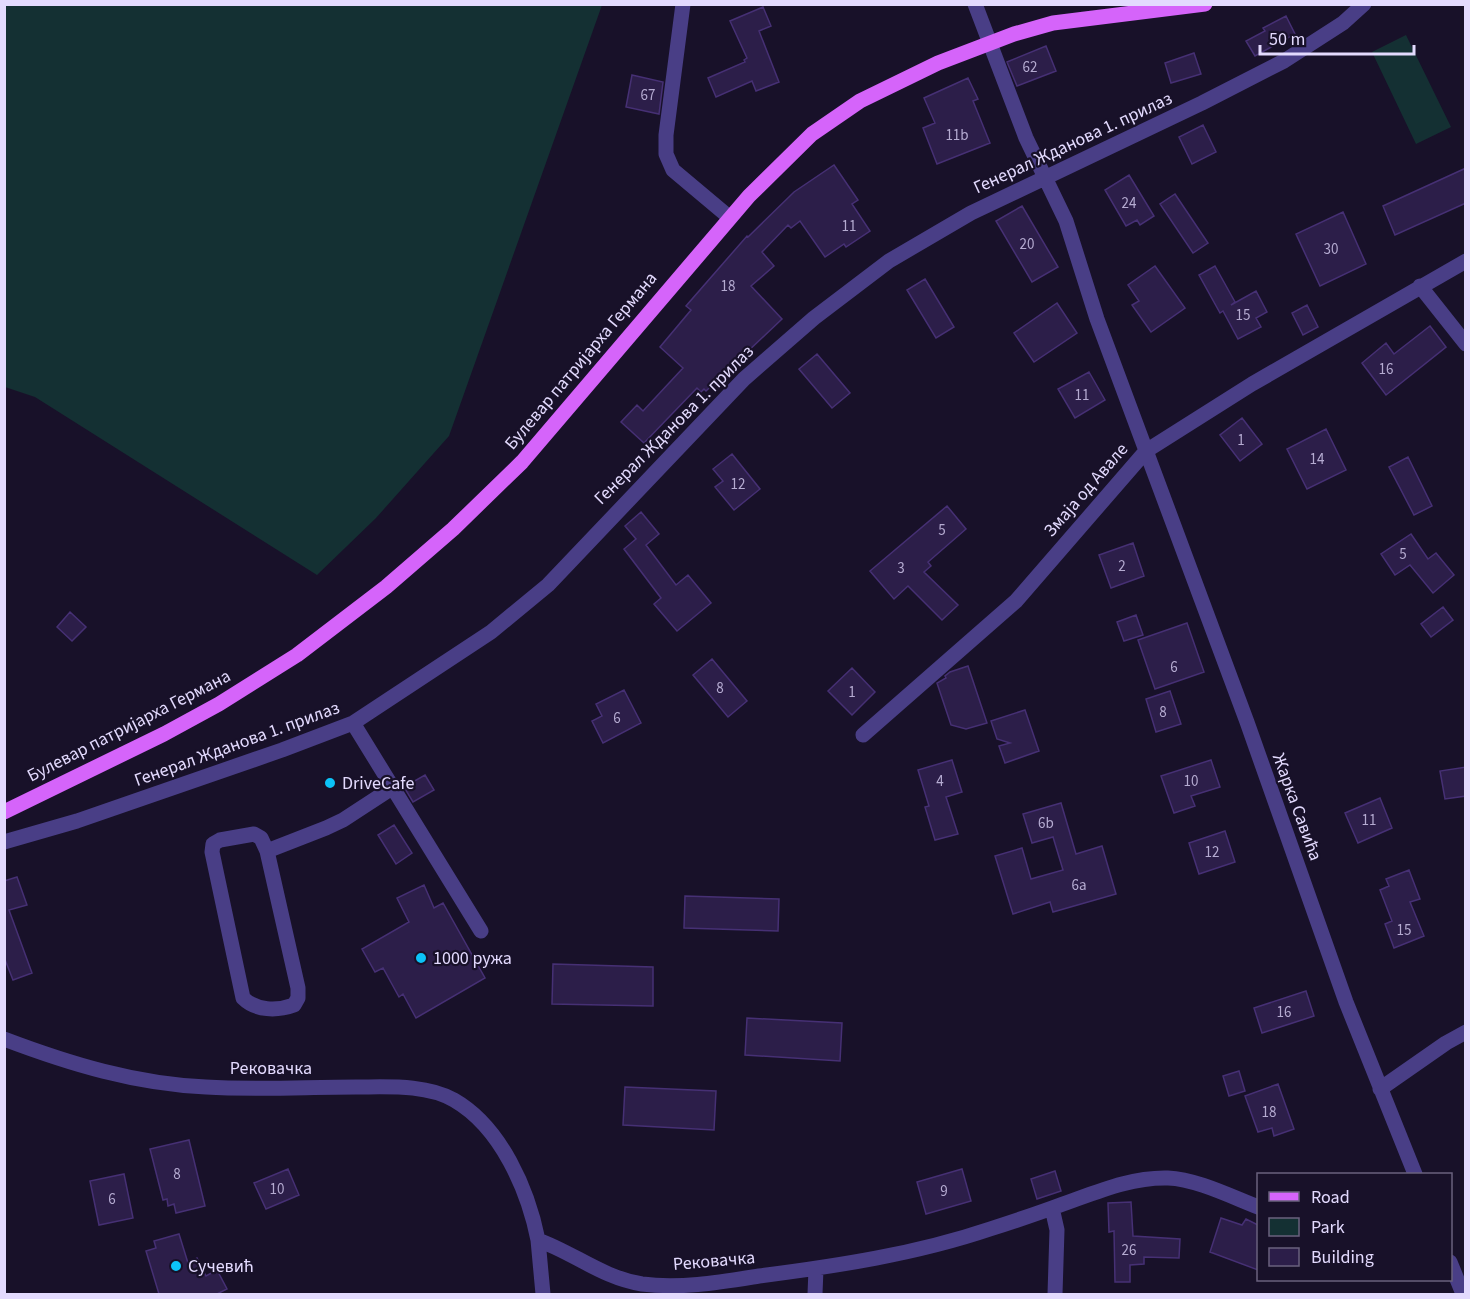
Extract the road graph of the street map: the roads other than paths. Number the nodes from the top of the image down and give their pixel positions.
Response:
1 (684, 4) edge
2 (975, 4) edge
3 (1205, 4) edge
4 (1364, 4) edge
5 (988, 43) junction
6 (1044, 177) junction
7 (729, 217) junction
8 (1466, 261) edge
9 (1420, 286) junction
10 (1466, 344) edge
11 (1146, 451) junction
12 (353, 723) junction
13 (863, 735) dead end
14 (392, 788) junction
15 (4, 812) edge
16 (4, 842) edge
17 (267, 851) junction
18 (481, 931) dead end
19 (1466, 1032) edge
20 (4, 1039) edge
21 (1380, 1089) junction
22 (1415, 1173) edge
23 (1257, 1207) edge
24 (1052, 1208) junction
25 (538, 1240) junction
26 (1455, 1268) edge
27 (816, 1269) junction
28 (693, 1290) edge
29 (543, 1294) edge
30 (815, 1294) edge
31 (1054, 1294) edge
32 (1463, 1294) edge

1 - 7 street
2 - 5 street, Жарка Савића
3 - 5 main road, Булевар патријарха Германа
4 - 6 street, Генерал Жданова 1. прилаз
5 - 6 street, Жарка Савића
5 - 7 main road, Булевар патријарха Германа
6 - 11 street, Жарка Савића
6 - 12 street, Генерал Жданова 1. прилаз
7 - 15 main road, Булевар патријарха Германа
8 - 9 street, Змаја од Авале
9 - 10 street
9 - 11 street, Змаја од Авале
11 - 13 street, Змаја од Авале
11 - 21 street, Жарка Савића
12 - 14 street
12 - 16 street, Генерал Жданова 1. прилаз
14 - 17 street
14 - 18 street
17 - 17 street
19 - 21 street
20 - 25 street, Рековачка
21 - 22 street, Жарка Савића
23 - 24 street, Рековачка
24 - 27 street, Рековачка
24 - 31 street
25 - 28 street, Рековачка
25 - 29 street
26 - 32 street
27 - 28 street, Рековачка
27 - 30 street

